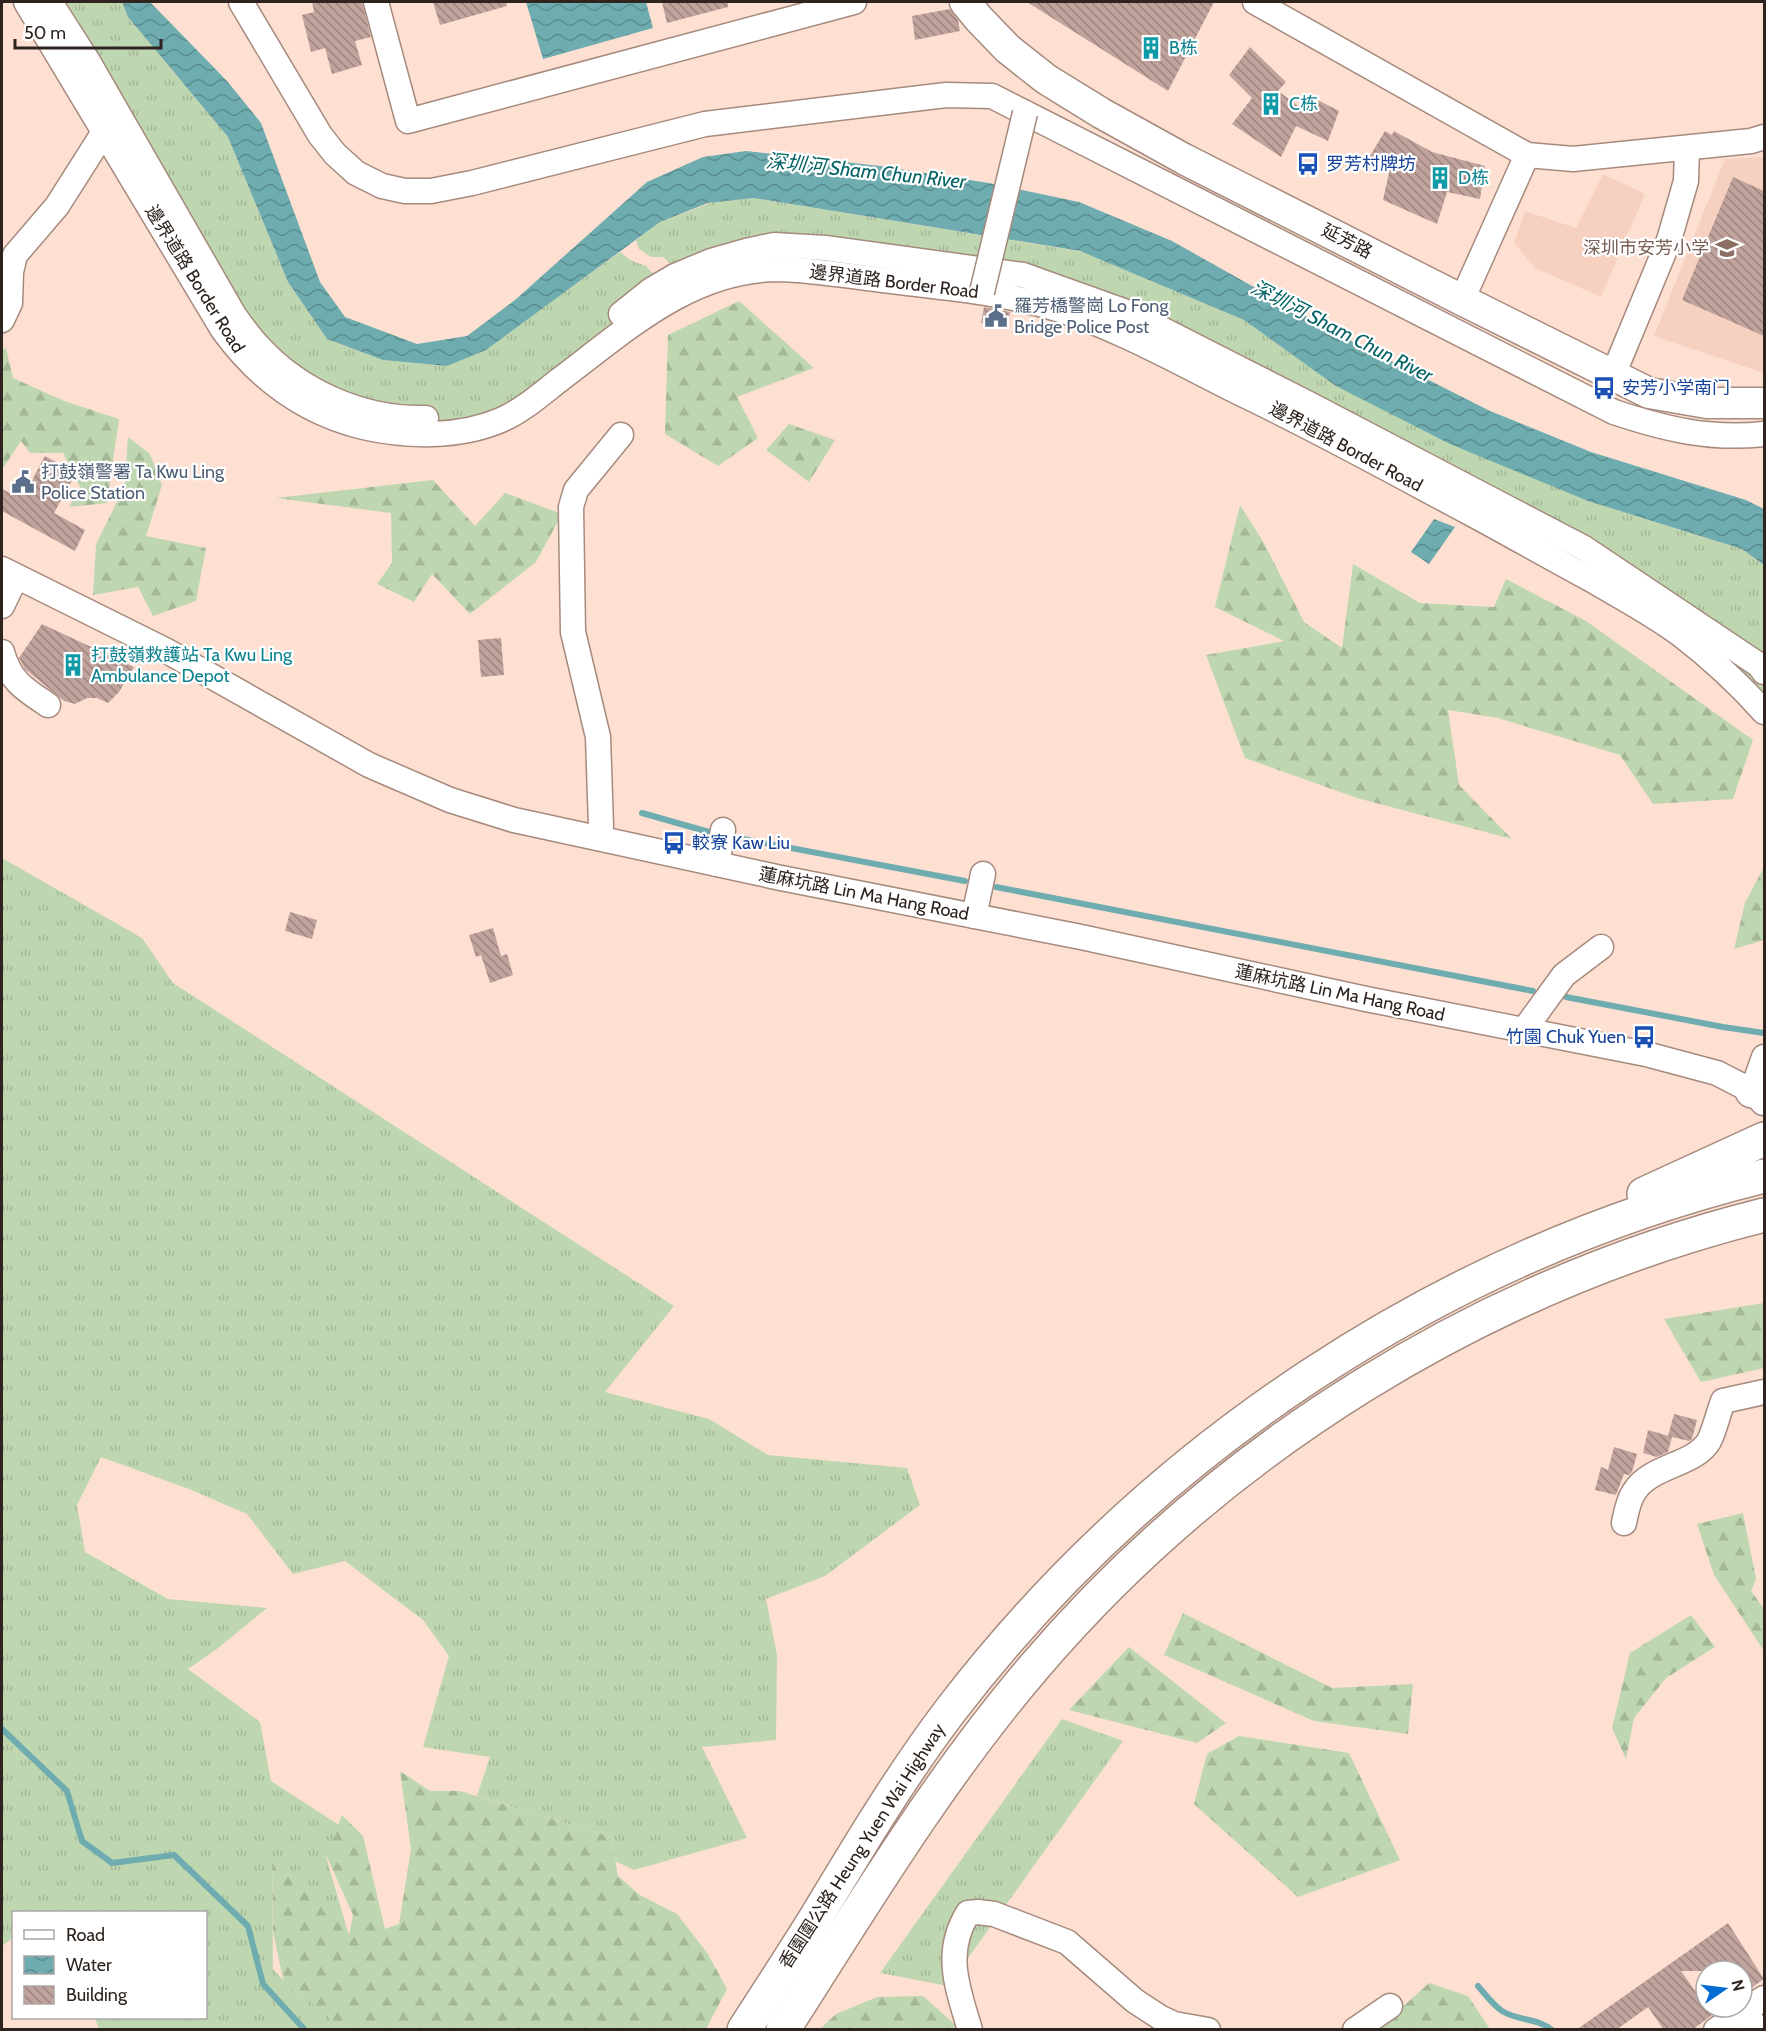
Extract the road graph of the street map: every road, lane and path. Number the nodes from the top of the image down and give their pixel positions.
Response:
1 (26, 2) edge
2 (50, 2) edge
3 (241, 2) edge
4 (376, 2) edge
5 (854, 2) edge
6 (965, 2) edge
7 (1255, 2) edge
8 (1025, 113) junction
9 (104, 132) junction
10 (1764, 137) edge
11 (1687, 148) junction
12 (1527, 155) junction
13 (982, 292) junction
14 (1462, 300) junction
15 (2, 320) edge
16 (1612, 375) junction
17 (1764, 403) edge
18 (1764, 434) edge
19 (621, 435) dead end
20 (9, 573) edge
21 (2, 606) edge
22 (2, 652) edge
23 (1764, 672) edge
24 (48, 705) dead end
25 (1764, 712) edge
26 (723, 830) dead end
27 (599, 838) junction
28 (717, 864) junction
29 (983, 874) dead end
30 (974, 916) junction
31 (1601, 947) dead end
32 (1524, 1030) junction
33 (1764, 1057) edge
34 (1760, 1095) edge
35 (1764, 1139) edge
36 (1764, 1176) edge
37 (1764, 1215) edge
38 (1764, 1238) edge
39 (1546, 1249) junction
40 (1641, 1251) junction
41 (1764, 1392) edge
42 (1624, 1523) dead end
43 (1390, 2006) dead end
44 (1755, 2012) edge
45 (744, 2030) edge
46 (783, 2030) edge
47 (970, 2030) edge
48 (1208, 2030) edge
49 (1355, 2030) edge
50 (1716, 2030) edge

1 - 9 street, 邊界道路 Border Road
2 - 23 street
3 - 8 street
4 - 5 street
6 - 14 main road, 延芳路
7 - 12 street
8 - 13 street, bridge
8 - 18 street
9 - 13 street, 邊界道路 Border Road
9 - 15 street
10 - 11 street
11 - 12 street
11 - 16 street
12 - 14 street
13 - 25 street, 邊界道路 Border Road
14 - 16 main road, 延芳路
16 - 17 main road, 延芳路
19 - 27 street
20 - 21 street
20 - 27 street, 蓮麻坑路 Lin Ma Hang Road
22 - 24 street
26 - 28 street
27 - 28 street, 蓮麻坑路 Lin Ma Hang Road
28 - 30 street, 蓮麻坑路 Lin Ma Hang Road
29 - 30 street
30 - 32 street, 蓮麻坑路 Lin Ma Hang Road
31 - 32 street
32 - 34 street, 蓮麻坑路 Lin Ma Hang Road
33 - 34 street
35 - 39 highway
36 - 39 highway, 香園圍公路 Heung Yuen Wai Highway
37 - 40 highway, 香園圍公路 Heung Yuen Wai Highway
38 - 40 highway
39 - 45 highway, 香園圍公路 Heung Yuen Wai Highway
40 - 46 highway, 香園圍公路 Heung Yuen Wai Highway
41 - 42 street
43 - 49 street
44 - 50 street
47 - 48 street

